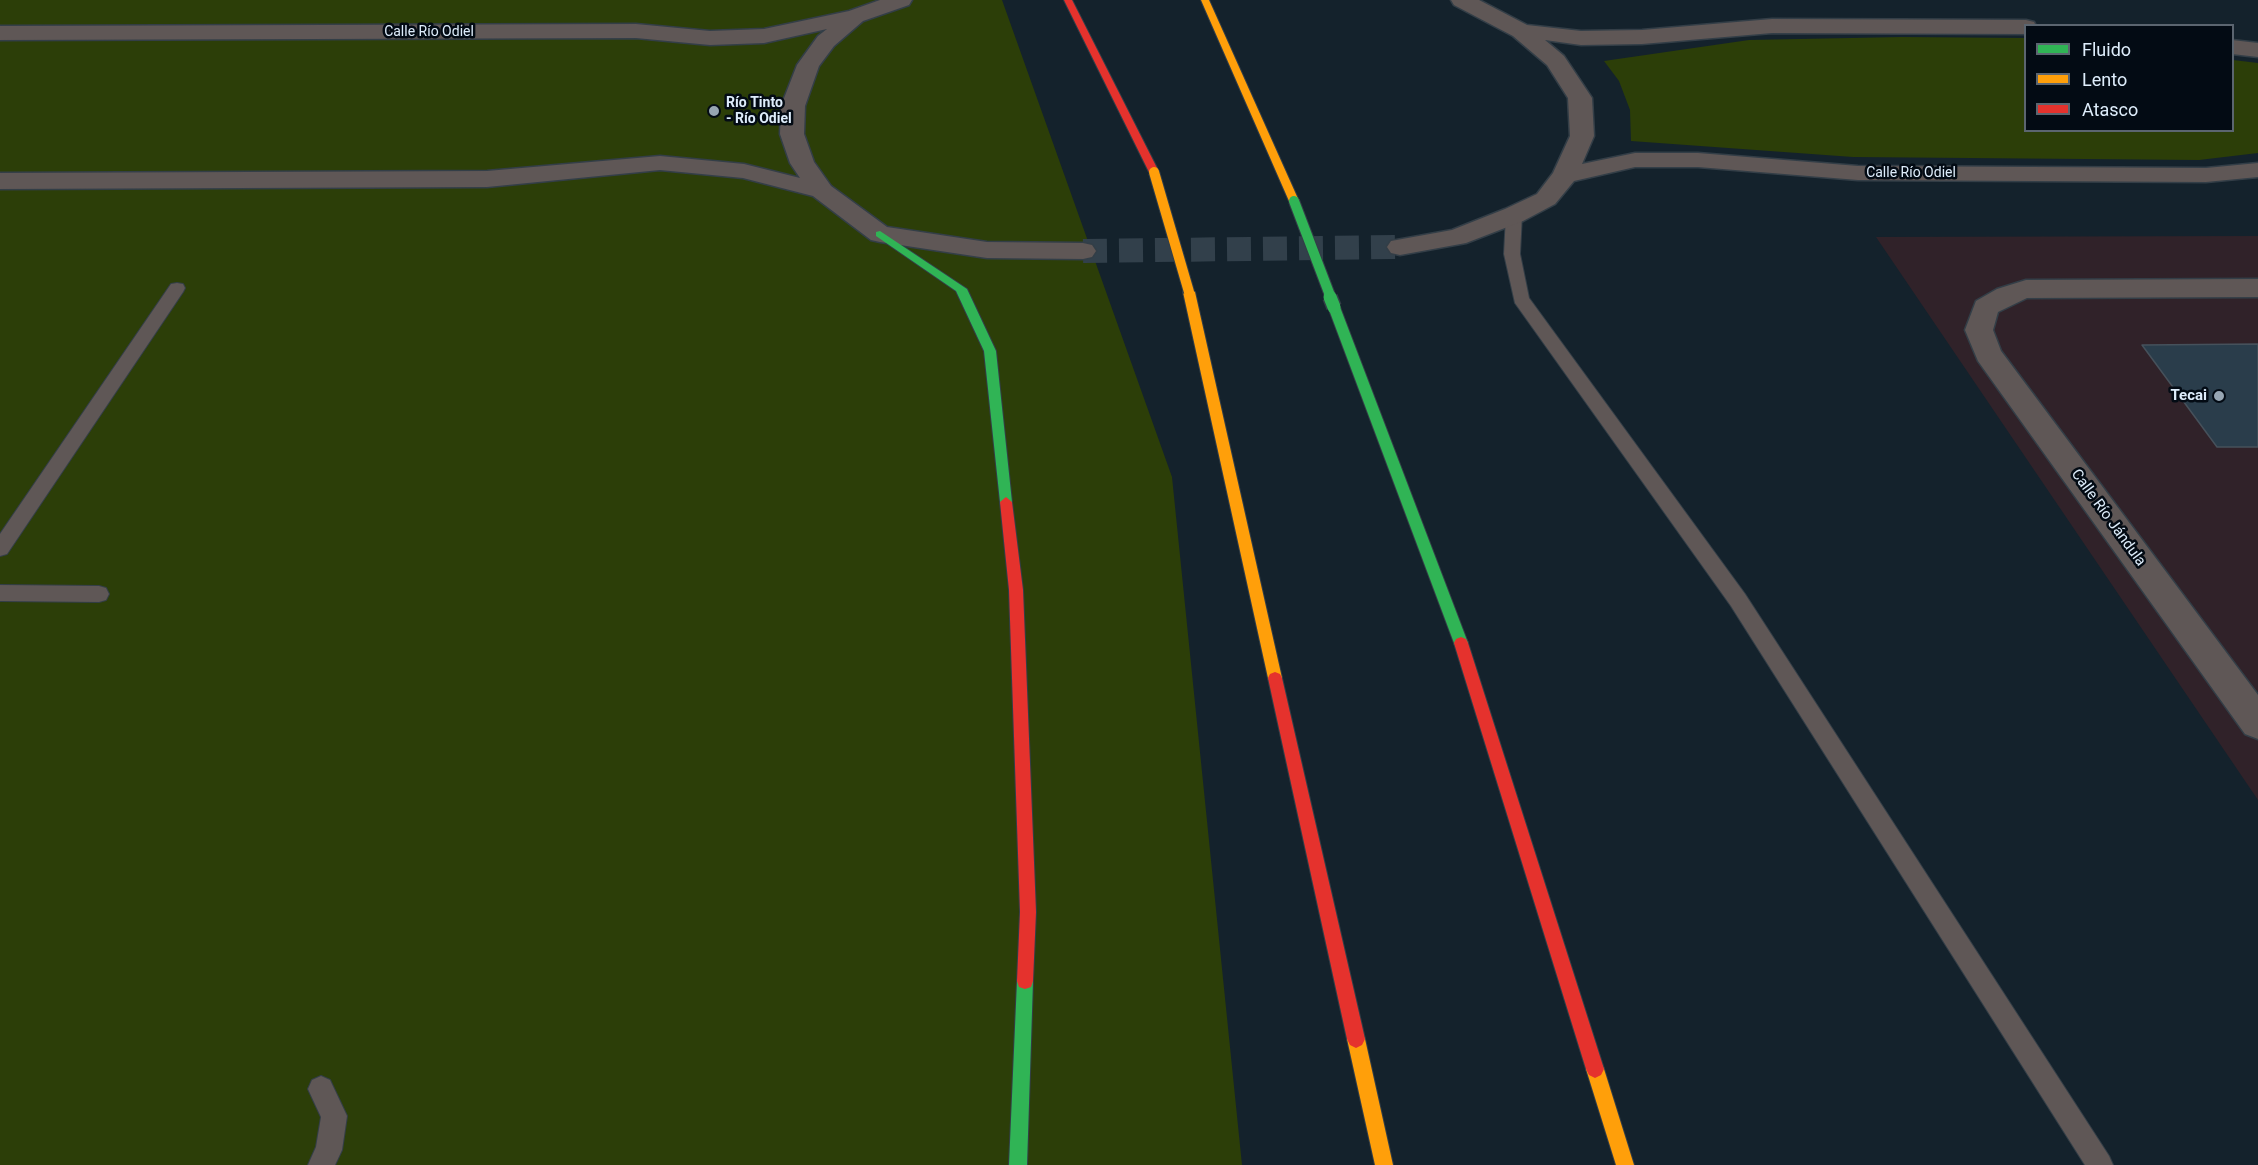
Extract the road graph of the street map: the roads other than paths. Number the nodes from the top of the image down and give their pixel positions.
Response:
1 (901, 0) edge
2 (1068, 0) edge
3 (1205, 0) edge
4 (1462, 0) edge
5 (855, 16) junction
6 (2024, 27) edge
7 (1521, 32) junction
8 (0, 33) edge
9 (1104, 42) dead end
10 (2234, 47) edge
11 (2258, 50) edge
12 (2258, 170) edge
13 (1154, 172) junction
14 (1565, 175) junction
15 (0, 181) edge
16 (822, 191) junction
17 (1514, 215) junction
18 (880, 234) junction
19 (1400, 247) tunnel mouth
20 (1083, 251) tunnel mouth
21 (177, 288) dead end
22 (2258, 288) edge
23 (0, 549) edge
24 (0, 593) edge
25 (99, 594) dead end
26 (2258, 723) edge
27 (321, 1089) dead end
28 (321, 1165) edge
29 (1018, 1165) edge
30 (1384, 1165) edge
31 (1625, 1165) edge
32 (2100, 1165) edge

1 - 5 street
2 - 13 highway
3 - 31 highway, bridge
4 - 7 street
5 - 8 street, Calle Río Odiel
5 - 16 street
6 - 7 street
7 - 14 street
9 - 13 highway
10 - 11 street
12 - 14 street, Calle Río Odiel
13 - 30 highway, bridge
14 - 17 street
15 - 16 street
16 - 18 street
17 - 19 street
17 - 32 lane
18 - 20 street
18 - 29 highway
21 - 23 lane
22 - 26 street, Calle Río Jándula
24 - 25 lane
27 - 28 lane

